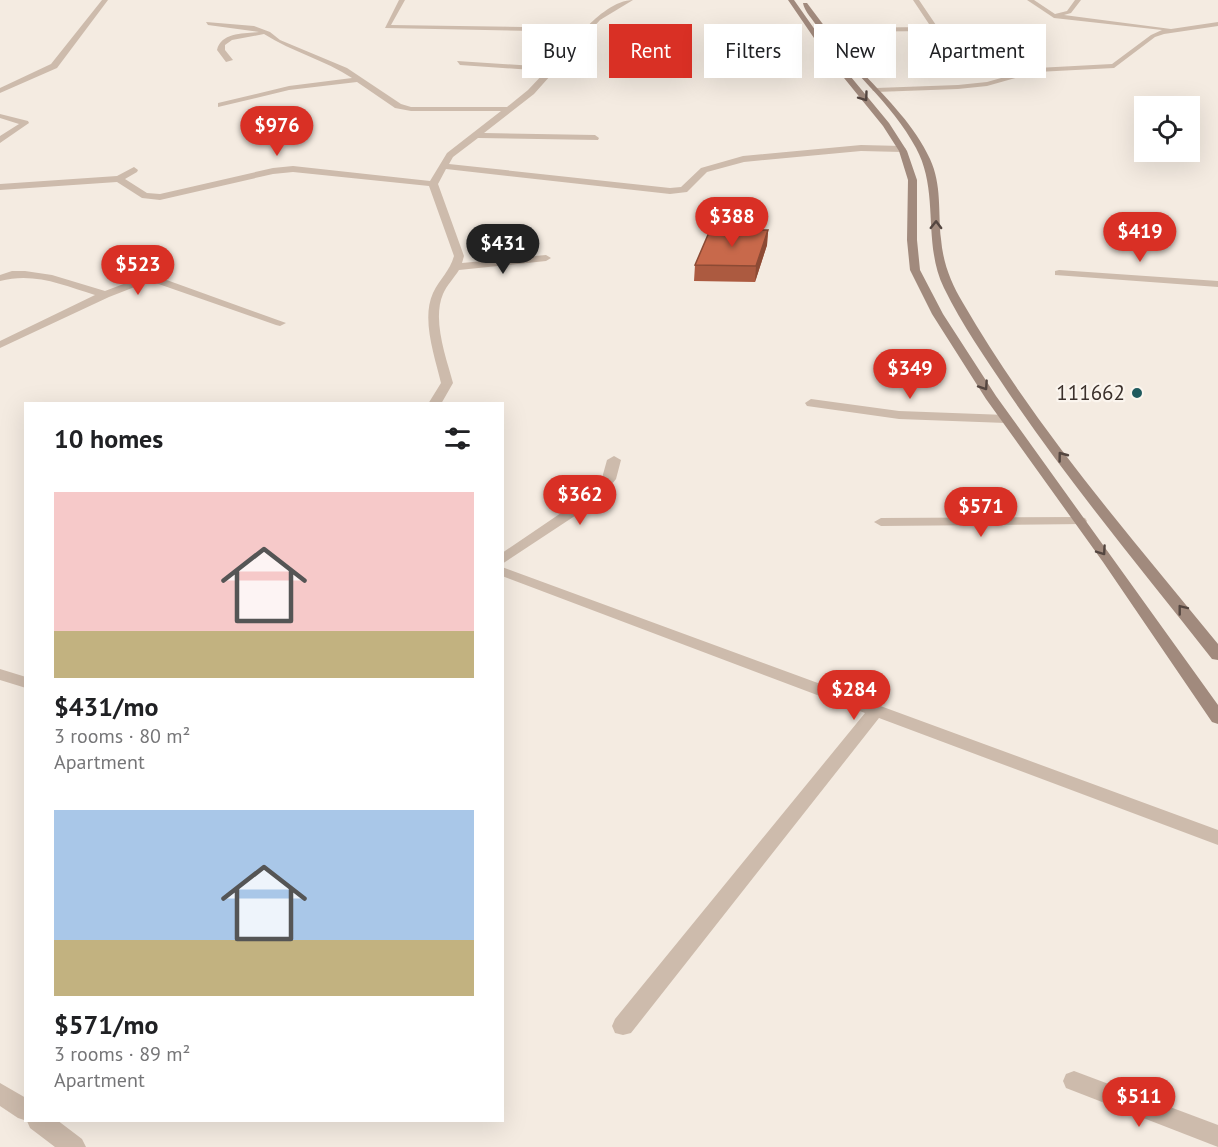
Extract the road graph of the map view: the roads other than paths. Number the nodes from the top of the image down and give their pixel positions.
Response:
1 (402, 0) edge
2 (630, 0) edge
3 (791, 0) edge
4 (802, 0) edge
5 (916, 0) edge
6 (1030, 0) edge
7 (1078, 0) edge
8 (101, 1) edge
9 (1054, 16) junction
10 (208, 23) dead end
11 (593, 24) edge
12 (820, 24) edge
13 (933, 24) edge
14 (1218, 24) edge
15 (522, 29) edge
16 (1174, 30) junction
17 (268, 33) junction
18 (814, 33) edge
19 (229, 60) dead end
20 (460, 63) dead end
21 (522, 67) edge
22 (544, 78) edge
23 (850, 78) edge
24 (865, 78) edge
25 (358, 80) junction
26 (876, 90) junction
27 (0, 91) edge
28 (221, 105) dead end
29 (509, 109) junction
30 (0, 116) edge
31 (477, 135) junction
32 (595, 138) dead end
33 (0, 140) edge
34 (902, 149) junction
35 (442, 166) junction
36 (135, 170) dead end
37 (120, 179) junction
38 (433, 184) junction
39 (0, 187) edge
40 (546, 258) dead end
41 (457, 267) junction
42 (1059, 273) dead end
43 (0, 278) edge
44 (934, 283) junction
45 (1218, 284) edge
46 (105, 295) junction
47 (280, 323) dead end
48 (0, 345) edge
49 (435, 402) edge
50 (812, 403) dead end
51 (1006, 418) junction
52 (614, 460) dead end
53 (1080, 521) junction
54 (881, 522) dead end
55 (504, 559) edge
56 (504, 572) edge
57 (1218, 655) edge
58 (0, 674) edge
59 (24, 682) edge
60 (876, 710) junction
61 (1218, 718) edge
62 (1218, 838) edge
63 (623, 1026) dead end
64 (1074, 1081) dead end
65 (0, 1093) edge
66 (24, 1110) edge
67 (41, 1122) edge
68 (1218, 1136) edge
69 (74, 1147) edge

1 - 15 street
2 - 11 street
3 - 18 main road
4 - 12 main road
5 - 13 street
6 - 9 street
7 - 9 street
8 - 27 street
9 - 16 street
10 - 17 street
14 - 16 street
16 - 26 street
17 - 19 street
17 - 25 street
20 - 21 street
22 - 29 street
23 -> 34 main road
24 - 26 main road
25 - 28 street
25 - 29 street
44 -> 26 main road
29 - 31 street
30 - 33 street
31 - 32 street
31 - 35 street
34 - 35 street
34 - 44 main road
35 - 38 street
36 - 37 street
37 - 38 street
37 - 39 street
38 - 41 street
40 - 41 street
41 - 49 street
42 - 45 street
43 - 46 street
44 -> 51 main road
57 -> 44 main road
46 - 47 street
46 - 48 street
50 - 51 street
51 - 53 main road
52 - 55 street
53 - 54 street
53 -> 61 main road
56 - 60 street
58 - 59 street
60 - 62 street
60 - 63 street
64 - 68 street
65 - 66 street
67 - 69 street

